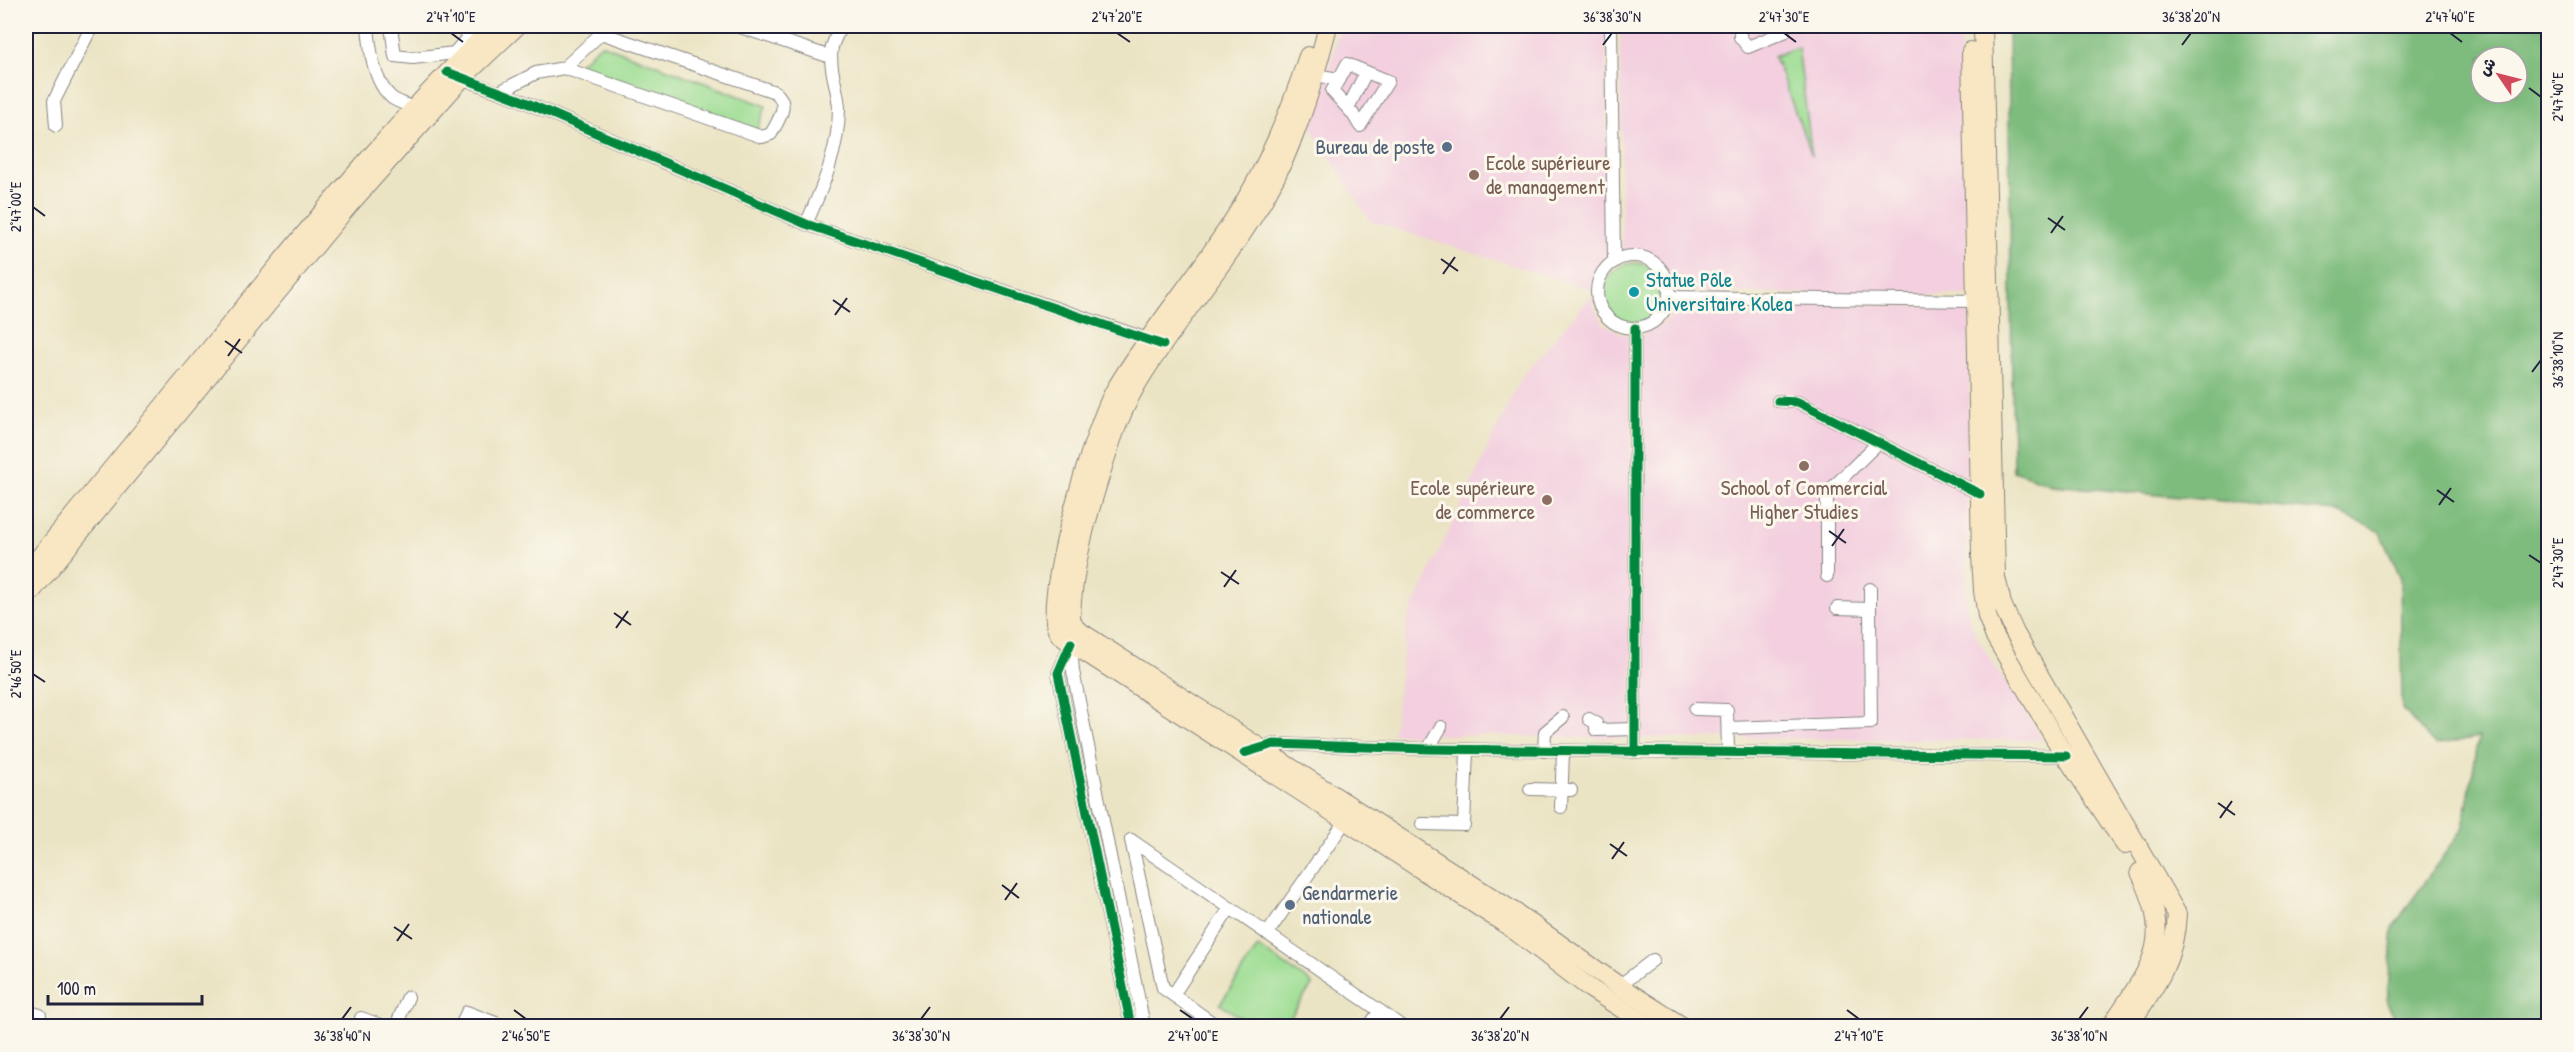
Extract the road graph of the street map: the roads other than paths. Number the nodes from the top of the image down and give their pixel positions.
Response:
1 (92, 26) edge
2 (368, 26) edge
3 (392, 26) edge
4 (494, 26) edge
5 (518, 26) edge
6 (737, 26) edge
7 (840, 26) edge
8 (1316, 26) edge
9 (1328, 26) edge
10 (1611, 26) edge
11 (1740, 26) edge
12 (1784, 26) edge
13 (1970, 26) edge
14 (1983, 26) edge
15 (605, 29) edge
16 (472, 33) edge
17 (831, 57) junction
18 (564, 68) junction
19 (1366, 72) junction
20 (455, 75) junction
21 (1315, 75) junction
22 (1339, 79) junction
23 (499, 92) junction
24 (414, 108) junction
25 (1348, 108) junction
26 (56, 126) dead end
27 (806, 224) junction
28 (1614, 262) junction
29 (1669, 297) junction
30 (1976, 301) junction
31 (1635, 328) junction
32 (1156, 342) junction
33 (1778, 401) dead end
34 (1878, 443) junction
35 (1980, 494) junction
36 (26, 574) edge
37 (1827, 576) dead end
38 (1870, 589) dead end
39 (26, 598) edge
40 (1837, 608) dead end
41 (1870, 609) junction
42 (1074, 636) junction
43 (1695, 709) dead end
44 (1563, 717) dead end
45 (1589, 719) dead end
46 (1441, 727) dead end
47 (1728, 728) junction
48 (1635, 729) junction
49 (1253, 750) junction
50 (1428, 750) junction
51 (1467, 750) junction
52 (1544, 751) junction
53 (1563, 751) junction
54 (1635, 752) junction
55 (1728, 753) junction
56 (2066, 756) junction
57 (1530, 789) dead end
58 (1567, 790) junction
59 (1561, 807) dead end
60 (1346, 820) junction
61 (1422, 824) dead end
62 (1230, 908) junction
63 (1267, 934) junction
64 (1653, 960) dead end
65 (1619, 986) junction
66 (1173, 995) junction
67 (408, 997) dead end
68 (26, 1011) edge
69 (1380, 1011) junction
70 (40, 1016) dead end
71 (361, 1018) dead end
72 (383, 1026) edge
73 (396, 1026) edge
74 (460, 1026) edge
75 (504, 1026) edge
76 (1131, 1026) edge
77 (1143, 1026) edge
78 (1217, 1026) edge
79 (1370, 1026) edge
80 (1401, 1026) edge
81 (1649, 1026) edge
82 (1682, 1026) edge
83 (2110, 1026) edge
84 (2128, 1026) edge

1 - 26 street
2 - 24 street
3 - 16 street
4 - 16 main road
5 - 20 main road
6 - 17 street
7 - 17 street
8 - 32 main road
9 - 21 main road
10 - 28 street
11 - 12 street
13 - 30 main road
14 - 84 main road
15 - 18 street
15 - 18 street
16 - 20 main road
17 - 27 street
18 - 23 street
19 - 22 street
19 - 25 street
19 - 25 street
20 - 23 street
20 - 24 main road
20 - 39 main road
21 - 22 street
21 - 32 main road
22 - 25 street
23 - 27 street
24 - 36 main road
27 - 32 street
28 - 29 street
28 - 31 street
29 - 30 street
29 - 31 street
30 - 35 main road
31 - 48 street
32 - 42 main road
33 - 34 street
34 - 35 street
34 - 37 street
35 - 56 main road
38 - 41 street
40 - 41 street
41 - 47 street
42 - 49 main road
42 - 76 street
42 - 77 street
43 - 47 street
44 - 52 street
45 - 48 street
46 - 50 street
47 - 55 street
48 - 54 street
49 - 50 street
49 - 60 main road
49 - 65 main road
50 - 51 street
51 - 52 street
51 - 61 street
52 - 53 street
53 - 54 street
53 - 58 street
54 - 55 street
55 - 56 street
56 - 83 main road
57 - 58 street
58 - 59 street
60 - 63 street
60 - 81 main road
62 - 63 street
62 - 66 street
62 - 66 street
63 - 69 street
64 - 65 street
65 - 82 main road
66 - 78 street
67 - 73 street
68 - 70 street
69 - 79 street
69 - 80 street
71 - 72 street
74 - 75 street

